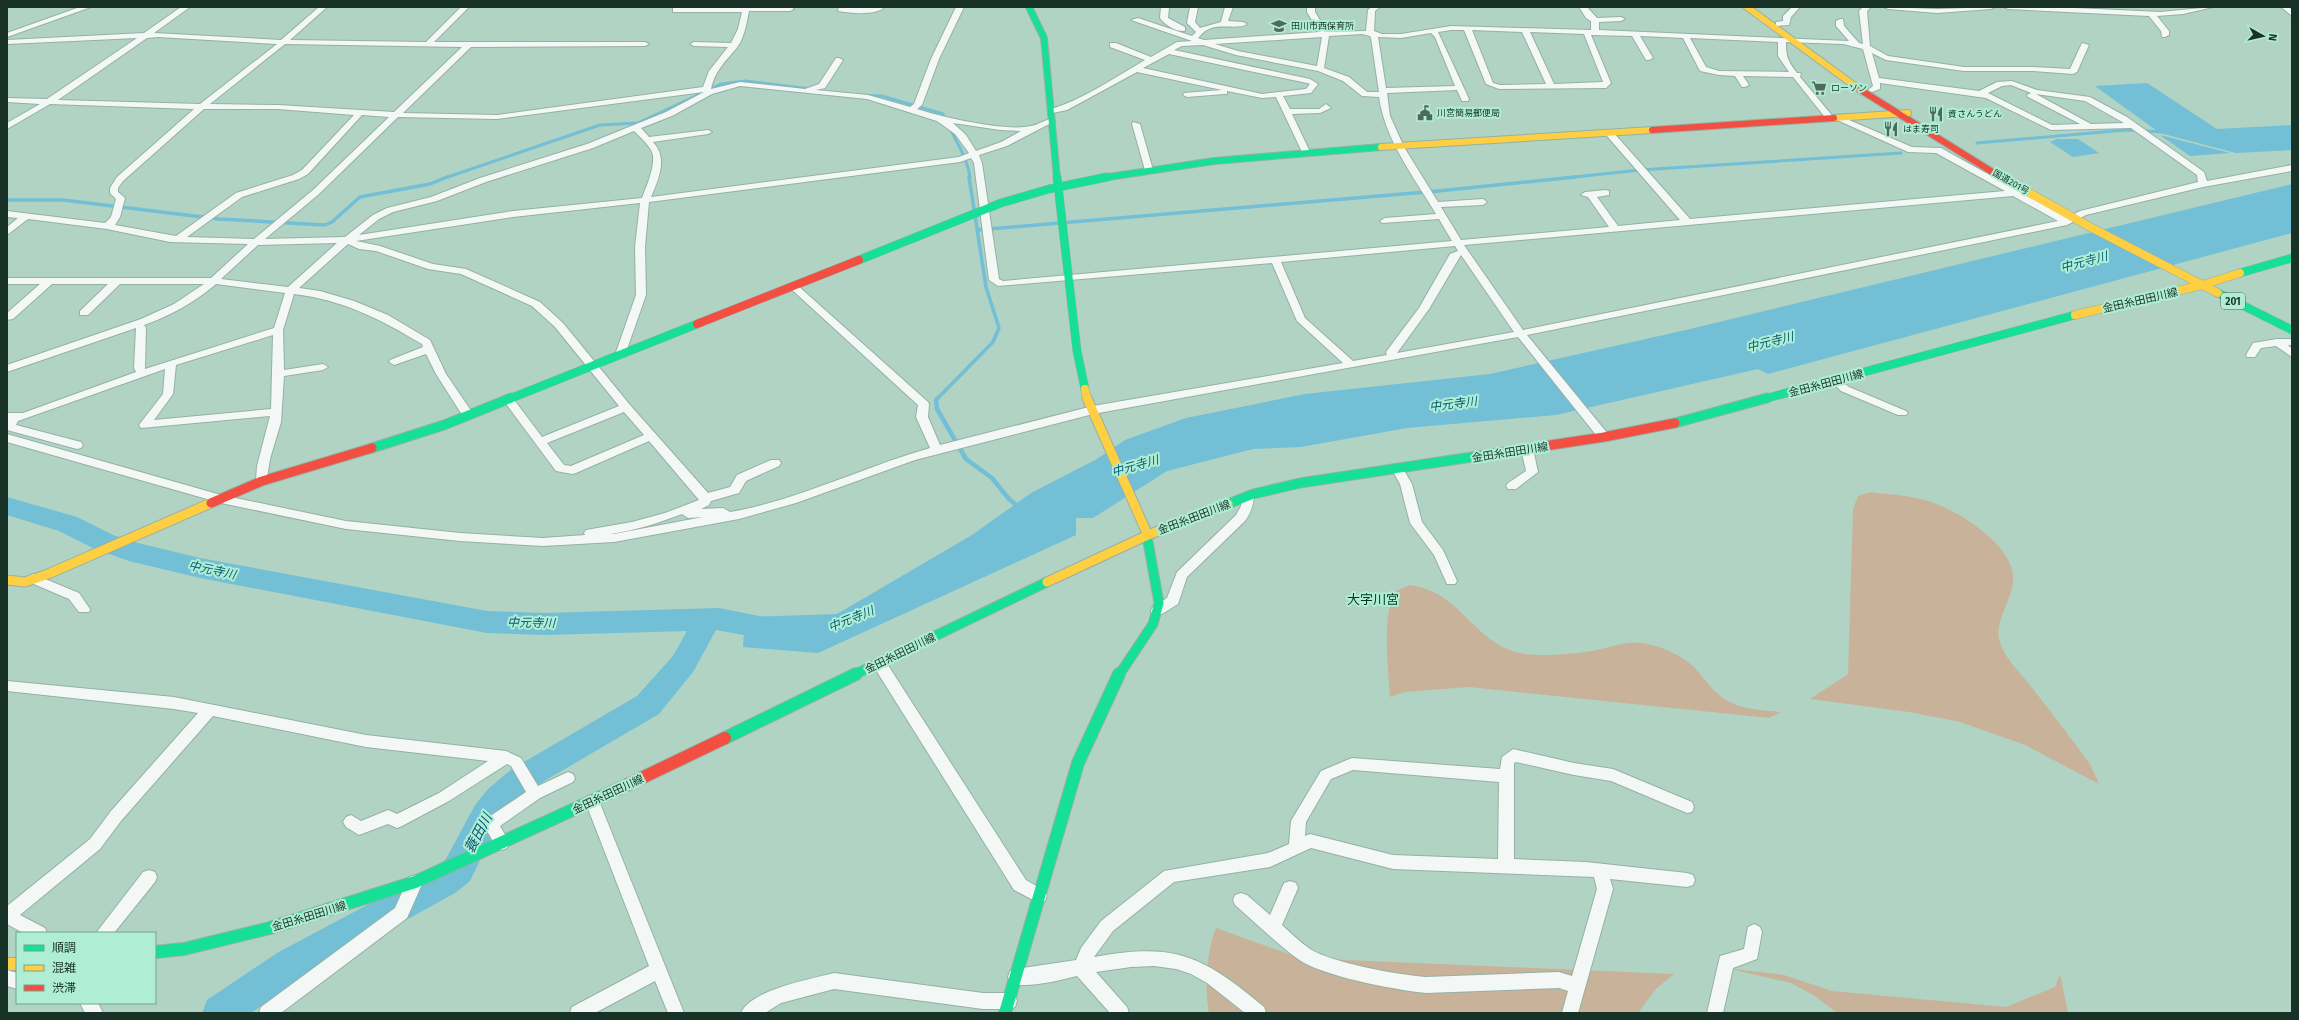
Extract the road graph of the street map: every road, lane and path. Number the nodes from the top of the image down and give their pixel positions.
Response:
1 (87, 7) edge
2 (186, 7) edge
3 (323, 7) edge
4 (465, 7) edge
5 (843, 7) edge
6 (881, 7) edge
7 (960, 7) edge
8 (1029, 7) edge
9 (1165, 7) edge
10 (1194, 7) edge
11 (1229, 7) edge
12 (1311, 7) edge
13 (1376, 7) edge
14 (1583, 7) edge
15 (1747, 7) edge
16 (1756, 7) edge
17 (1796, 7) edge
18 (1867, 7) edge
19 (1888, 7) edge
20 (1991, 7) edge
21 (2008, 7) edge
22 (2209, 7) edge
23 (2284, 7) edge
24 (746, 8) edge
25 (2195, 8) edge
26 (790, 9) dead end
27 (676, 10) dead end
28 (2151, 13) junction
29 (2292, 14) edge
30 (1621, 19) dead end
31 (1135, 20) dead end
32 (1595, 20) junction
33 (1840, 21) dead end
34 (1224, 23) junction
35 (1242, 24) dead end
36 (1779, 24) junction
37 (1467, 28) junction
38 (1525, 30) junction
39 (1433, 31) junction
40 (1586, 31) junction
41 (1595, 31) junction
42 (1634, 33) junction
43 (1323, 34) junction
44 (7, 35) edge
45 (1197, 35) junction
46 (1373, 35) junction
47 (2165, 35) dead end
48 (1685, 36) junction
49 (140, 38) junction
50 (1787, 41) junction
51 (7, 42) edge
52 (20, 42) junction
53 (284, 42) junction
54 (1802, 42) junction
55 (429, 43) junction
56 (644, 44) dead end
57 (694, 44) dead end
58 (1207, 44) junction
59 (1856, 44) junction
60 (469, 45) junction
61 (1113, 45) dead end
62 (2085, 45) dead end
63 (735, 46) junction
64 (1866, 47) junction
65 (7, 50) edge
66 (1167, 51) junction
67 (1649, 58) dead end
68 (838, 60) dead end
69 (1151, 60) junction
70 (1135, 69) junction
71 (1320, 69) junction
72 (1737, 73) junction
73 (1798, 75) junction
74 (1875, 80) junction
75 (1745, 85) dead end
76 (1551, 86) junction
77 (1460, 88) junction
78 (2026, 88) junction
79 (1228, 89) junction
80 (708, 90) junction
81 (1872, 90) junction
82 (806, 92) junction
83 (1382, 93) junction
84 (1279, 94) junction
85 (1980, 94) junction
86 (1187, 95) dead end
87 (1464, 99) dead end
88 (7, 100) edge
89 (46, 102) junction
90 (1326, 106) dead end
91 (202, 107) junction
92 (911, 110) junction
93 (1287, 112) junction
94 (360, 113) junction
95 (1898, 114) junction
96 (1908, 114) junction
97 (396, 115) junction
98 (1051, 116) junction
99 (940, 119) junction
100 (1835, 119) junction
101 (1136, 124) dead end
102 (2132, 125) junction
103 (7, 127) edge
104 (2090, 127) junction
105 (637, 129) junction
106 (1031, 129) junction
107 (708, 132) dead end
108 (1610, 134) junction
109 (648, 140) junction
110 (1400, 147) junction
111 (1306, 152) junction
112 (974, 155) junction
113 (2292, 168) edge
114 (1149, 170) junction
115 (2203, 184) junction
116 (1059, 187) junction
117 (1606, 193) dead end
118 (2013, 193) junction
119 (645, 200) junction
120 (1483, 202) dead end
121 (1436, 205) junction
122 (984, 210) junction
123 (7, 214) edge
124 (26, 216) junction
125 (1442, 216) junction
126 (2083, 218) junction
127 (2070, 219) junction
128 (1385, 221) dead end
129 (1687, 222) junction
130 (107, 226) junction
131 (1615, 228) junction
132 (7, 232) edge
133 (178, 239) junction
134 (347, 240) junction
135 (258, 242) junction
136 (1458, 242) junction
137 (1464, 252) junction
138 (2292, 258) edge
139 (1276, 259) junction
140 (1068, 278) junction
141 (7, 281) edge
142 (49, 281) junction
143 (117, 281) junction
144 (215, 281) junction
145 (2213, 281) junction
146 (2202, 285) junction
147 (793, 286) junction
148 (291, 290) junction
149 (84, 313) dead end
150 (9, 317) dead end
151 (2292, 321) edge
152 (138, 324) junction
153 (278, 330) junction
154 (2292, 330) edge
155 (1523, 335) junction
156 (2277, 342) junction
157 (2292, 342) edge
158 (429, 349) junction
159 (2292, 354) edge
160 (620, 355) junction
161 (2251, 355) dead end
162 (1393, 357) junction
163 (394, 362) dead end
164 (171, 363) junction
165 (1351, 365) junction
166 (323, 366) dead end
167 (591, 366) junction
168 (7, 369) edge
169 (142, 374) junction
170 (278, 374) junction
171 (1835, 380) junction
172 (508, 399) junction
173 (626, 407) junction
174 (276, 412) junction
175 (1094, 413) junction
176 (1902, 413) dead end
177 (468, 415) junction
178 (9, 418) edge
179 (651, 436) junction
180 (1604, 437) junction
181 (7, 438) edge
182 (540, 442) junction
183 (77, 445) dead end
184 (1528, 449) junction
185 (937, 451) junction
186 (775, 463) dead end
187 (1397, 468) junction
188 (262, 481) junction
189 (1512, 486) dead end
190 (1248, 496) junction
191 (705, 498) junction
192 (217, 501) junction
193 (669, 516) junction
194 (727, 517) junction
195 (1147, 531) junction
196 (567, 541) junction
197 (33, 579) junction
198 (7, 580) edge
199 (1451, 581) dead end
200 (84, 608) dead end
201 (1157, 611) junction
202 (879, 663) junction
203 (7, 686) edge
204 (210, 710) junction
205 (506, 757) junction
206 (1506, 776) junction
207 (568, 778) dead end
208 (535, 794) junction
209 (592, 801) junction
210 (1687, 808) dead end
211 (351, 822) dead end
212 (502, 843) junction
213 (1296, 848) junction
214 (1506, 866) junction
215 (1600, 871) junction
216 (149, 877) dead end
217 (1687, 880) dead end
218 (415, 882) junction
219 (1290, 888) dead end
220 (1039, 896) junction
221 (1241, 900) dead end
222 (7, 916) edge
223 (1272, 926) junction
224 (37, 932) edge
225 (105, 932) edge
226 (1754, 932) dead end
227 (156, 952) edge
228 (10, 968) edge
229 (1082, 969) junction
230 (659, 970) junction
231 (1016, 977) junction
232 (16, 979) edge
233 (1578, 986) junction
234 (89, 1004) edge
235 (1007, 1007) edge
236 (95, 1013) edge
237 (267, 1013) edge
238 (578, 1013) edge
239 (676, 1013) edge
240 (749, 1013) edge
241 (1121, 1013) edge
242 (1258, 1013) edge
243 (1570, 1013) edge
244 (1715, 1013) edge

1 - 44 street
2 - 49 street
3 - 53 street
4 - 55 street
5 - 6 street
7 - 92 street
8 - 98 main road
9 - 45 street
10 - 45 street
11 - 34 street
12 - 43 street
13 - 46 street
14 - 32 street
15 - 50 main road, 国道201号
16 - 36 main road, 国道201号 / 201
17 - 36 street
18 - 64 street
19 - 20 street
21 - 28 street
22 - 25 street
23 - 29 street
24 - 26 street
24 - 27 street
24 - 63 street
25 - 28 street
28 - 47 street
30 - 32 street
31 - 45 street
32 - 41 street
33 - 59 street
34 - 35 street
34 - 45 street
36 - 54 main road, 国道201号 / 201
37 - 38 street
37 - 39 street
37 - 76 street
38 - 40 street
38 - 76 street
39 - 46 street
39 - 77 street
40 - 41 street
40 - 76 street
41 - 42 street
42 - 48 street
42 - 67 street
43 - 46 street
43 - 58 street
43 - 71 street
45 - 58 street
46 - 83 street
48 - 50 street
48 - 72 street
49 - 52 street
49 - 53 street
49 - 89 street
50 - 54 street
50 - 73 street
50 - 95 main road, 国道201号
51 - 52 street
52 - 65 street
53 - 55 street
53 - 91 street
54 - 59 street
54 - 81 main road, 国道201号 / 201
55 - 60 street
56 - 60 street
57 - 63 street
58 - 66 street
58 - 71 street
59 - 64 street
60 - 97 street
61 - 69 street
62 - 64 street
63 - 80 street
64 - 74 street
66 - 69 street
66 - 84 street
68 - 82 street
69 - 70 street
70 - 79 street
70 - 98 street
71 - 83 street
72 - 73 street
72 - 75 street
73 - 100 street
74 - 81 street
74 - 85 street
77 - 83 street
77 - 87 street
78 - 85 street
78 - 102 street
78 - 104 street
79 - 84 street
79 - 86 street
80 - 82 street
80 - 97 street
80 - 105 street
81 - 96 main road, 国道201号 / 201
82 - 92 street
83 - 110 street
84 - 93 street
85 - 104 street
88 - 89 street
89 - 91 street
89 - 103 street
90 - 93 street
91 - 94 street
91 - 130 street
92 - 99 street
93 - 111 street
94 - 97 street
94 - 133 street
95 - 96 main road
95 - 100 main road
95 - 127 main road, 国道201号
96 - 126 main road, 国道201号 / 201
97 - 135 street
98 - 106 street
98 - 116 main road
99 - 106 street
99 - 112 street
100 - 108 main road
100 - 118 street
101 - 114 street
102 - 104 street
102 - 115 street
105 - 109 street
105 - 134 street
106 - 112 street
107 - 109 street
108 - 110 main road
108 - 129 street
109 - 119 street
110 - 111 main road
110 - 121 street
111 - 114 main road
112 - 119 street
112 - 122 street
113 - 115 street
114 - 116 main road
115 - 126 street
116 - 122 main road
116 - 140 main road
117 - 131 street
118 - 127 street
118 - 129 street
119 - 134 street
119 - 160 street
120 - 121 street
121 - 125 street
122 - 140 street
122 - 147 main road
123 - 124 street
124 - 130 street
124 - 132 street
125 - 128 street
125 - 136 street
126 - 127 street
126 - 145 main road, 国道201号 / 201
126 - 146 main road, 国道201号 / 201
127 - 155 street
129 - 131 street
130 - 133 street
131 - 136 street
133 - 135 street
134 - 135 street
134 - 148 street
134 - 167 street
135 - 144 street
136 - 137 street
136 - 139 street
137 - 155 street
137 - 162 street
138 - 145 main road, 金田糸田田川線
139 - 140 street
139 - 165 street
140 - 175 main road
141 - 142 street
142 - 143 street
142 - 150 street
143 - 144 street
143 - 149 street
144 - 148 street
144 - 152 street
145 - 146 main road, 金田糸田田川線
145 - 151 main road, 国道201号 / 201
146 - 154 main road, 国道201号 / 201
146 - 171 main road, 金田糸田田川線
147 - 160 main road
147 - 185 street
148 - 153 street
148 - 158 street
152 - 168 street
152 - 169 street
153 - 164 street
153 - 170 street
155 - 162 street
155 - 180 street
156 - 157 street
156 - 159 street
156 - 161 street
158 - 163 street
158 - 177 street
160 - 167 main road
162 - 165 street
164 - 169 street
164 - 174 street
165 - 175 street
166 - 170 street
167 - 172 main road
167 - 173 street
169 - 178 street
170 - 174 street
171 - 176 street
171 - 180 main road, 金田糸田田川線
172 - 177 main road
172 - 182 street
173 - 179 street
173 - 182 street
174 - 188 street
175 - 185 street
175 - 195 main road
177 - 188 main road
178 - 183 street
179 - 182 street
179 - 191 street
180 - 184 main road, 金田糸田田川線
181 - 192 street
184 - 187 main road, 金田糸田田川線
184 - 189 street
185 - 194 street
186 - 191 street
187 - 190 main road, 金田糸田田川線
187 - 199 street
188 - 192 main road
190 - 195 main road, 金田糸田田川線
190 - 201 street
191 - 193 street
192 - 196 street
192 - 197 main road
193 - 194 street
193 - 196 street
194 - 196 street
195 - 201 main road
195 - 202 main road, 金田糸田田川線
197 - 198 main road
197 - 200 street
201 - 220 main road
202 - 209 main road, 金田糸田田川線
202 - 220 street
203 - 204 street
204 - 205 street
204 - 222 street
205 - 208 street
205 - 211 street
206 - 210 street
206 - 213 street
206 - 214 street
207 - 208 street
208 - 212 street
209 - 212 main road, 金田糸田田川線
209 - 230 street
212 - 218 main road, 金田糸田田川線
213 - 214 street
213 - 229 street
214 - 215 street
215 - 217 street
215 - 233 street
216 - 225 street
218 - 227 main road, 金田糸田田川線
218 - 237 street
219 - 223 street
220 - 231 main road
221 - 223 street
222 - 224 street
223 - 233 street
226 - 244 street
228 - 232 street
229 - 231 street
229 - 241 street
229 - 242 street
230 - 238 street
230 - 239 street
231 - 235 main road
233 - 243 street
234 - 236 street
235 - 240 street

